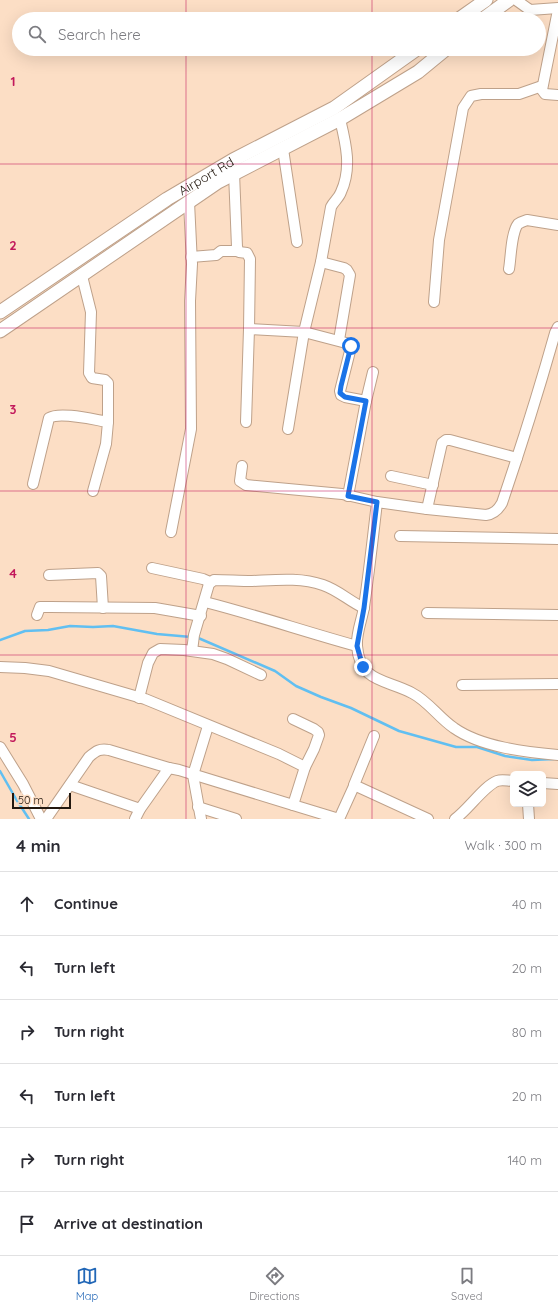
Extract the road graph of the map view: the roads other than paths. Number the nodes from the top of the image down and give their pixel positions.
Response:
1 (486, 0) edge
2 (509, 0) edge
3 (516, 0) edge
4 (558, 9) edge
5 (469, 12) edge
6 (493, 12) edge
7 (406, 56) edge
8 (437, 56) edge
9 (542, 86) junction
10 (558, 95) edge
11 (340, 119) junction
12 (283, 149) junction
13 (234, 174) junction
14 (189, 202) junction
15 (558, 225) edge
16 (297, 242) dead end
17 (238, 251) junction
18 (191, 256) junction
19 (321, 262) junction
20 (509, 269) dead end
21 (82, 276) junction
22 (434, 302) dead end
23 (0, 312) edge
24 (558, 327) edge
25 (250, 329) junction
26 (0, 331) edge
27 (304, 332) junction
28 (339, 340) junction
29 (372, 372) dead end
30 (366, 401) junction
31 (108, 422) junction
32 (246, 422) dead end
33 (288, 429) dead end
34 (517, 458) junction
35 (242, 466) dead end
36 (391, 476) dead end
37 (33, 484) dead end
38 (433, 485) junction
39 (93, 491) dead end
40 (348, 496) junction
41 (377, 502) junction
42 (427, 509) junction
43 (171, 532) dead end
44 (400, 536) dead end
45 (558, 539) edge
46 (152, 568) dead end
47 (49, 575) dead end
48 (210, 582) junction
49 (205, 602) junction
50 (103, 608) junction
51 (364, 608) junction
52 (426, 613) dead end
53 (37, 615) dead end
54 (558, 615) edge
55 (201, 616) junction
56 (357, 646) junction
57 (192, 649) junction
58 (0, 667) edge
59 (261, 675) dead end
60 (558, 684) edge
61 (462, 685) dead end
62 (139, 698) junction
63 (293, 719) dead end
64 (208, 726) junction
65 (374, 736) dead end
66 (0, 747) edge
67 (558, 755) edge
68 (305, 767) junction
69 (169, 768) junction
70 (193, 775) junction
71 (510, 781) edge
72 (546, 783) edge
73 (558, 784) edge
74 (70, 785) junction
75 (354, 786) junction
76 (293, 805) junction
77 (198, 807) junction
78 (528, 807) edge
79 (140, 809) junction
80 (41, 819) edge
81 (46, 819) edge
82 (135, 819) edge
83 (201, 819) edge
84 (236, 819) edge
85 (428, 819) edge
86 (455, 819) edge
87 (529, 819) edge

1 - 5 main road
2 - 6 main road
3 - 4 street
4 - 9 street
7 - 23 main road, Airport Rd
8 - 11 main road
9 - 10 street
9 - 22 street
11 - 12 main road
11 - 19 street
12 - 13 main road
12 - 16 street
13 - 14 main road
13 - 17 street
14 - 18 street
14 - 21 main road
15 - 20 street
17 - 18 street
17 - 25 street
18 - 43 street
19 - 27 street
19 - 28 street
21 - 26 main road
21 - 31 street
24 - 34 street
25 - 27 street
25 - 32 street
27 - 28 street
27 - 33 street
28 - 30 street
29 - 30 street
30 - 40 street
31 - 37 street
31 - 39 street
34 - 38 street
34 - 42 street
35 - 40 street
36 - 38 street
38 - 42 street
40 - 41 street
41 - 42 street
41 - 51 street
44 - 45 street
46 - 48 street
47 - 50 street
48 - 49 street
48 - 51 street
49 - 55 street
49 - 56 street
50 - 53 street
50 - 55 street
51 - 56 street
52 - 54 street
55 - 57 street
56 - 67 street
57 - 59 street
57 - 62 street
58 - 62 street
60 - 61 street
62 - 64 street
63 - 68 street
64 - 68 street
64 - 70 street
65 - 75 street
66 - 80 street
68 - 76 street
69 - 70 street
69 - 74 street
69 - 79 street
70 - 76 street
70 - 77 street
71 - 86 street
72 - 73 street
74 - 79 street
74 - 81 street
75 - 76 street
75 - 85 street
77 - 83 street
77 - 84 street
78 - 87 street
79 - 82 street

